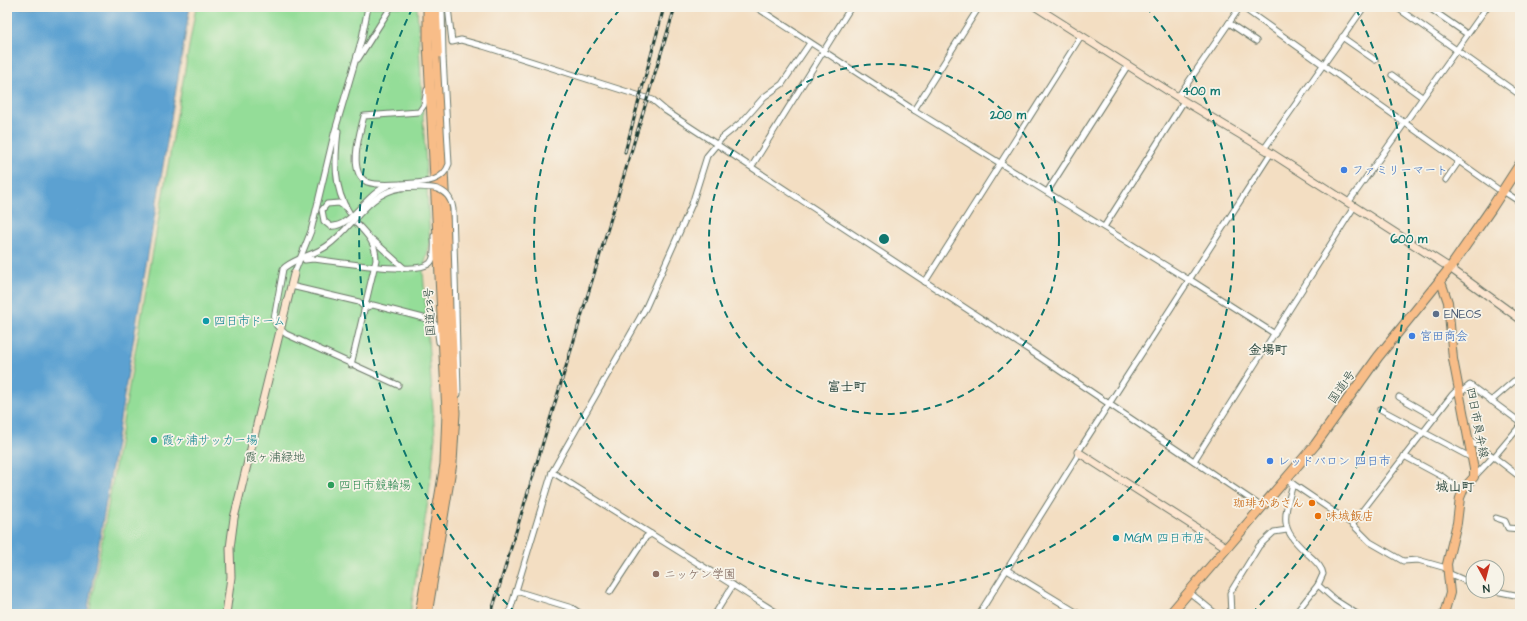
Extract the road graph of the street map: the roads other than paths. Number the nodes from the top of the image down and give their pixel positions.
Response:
1 (368, 7) edge
2 (435, 7) edge
3 (442, 7) edge
4 (448, 7) edge
5 (756, 7) edge
6 (851, 7) edge
7 (979, 7) edge
8 (1036, 7) edge
9 (1241, 7) edge
10 (1364, 7) edge
11 (1396, 7) edge
12 (1428, 7) edge
13 (1487, 7) edge
14 (389, 8) edge
15 (428, 10) edge
16 (1229, 23) junction
17 (1467, 34) junction
18 (1081, 36) junction
19 (1342, 37) junction
20 (1256, 40) dead end
21 (810, 42) junction
22 (1456, 49) junction
23 (823, 52) junction
24 (1375, 60) dead end
25 (1323, 64) junction
26 (1128, 65) junction
27 (353, 69) junction
28 (1392, 75) dead end
29 (1520, 95) edge
30 (1178, 97) junction
31 (1422, 98) junction
32 (344, 99) junction
33 (1184, 101) junction
34 (914, 110) junction
35 (1405, 122) junction
36 (717, 144) junction
37 (1264, 149) junction
38 (1271, 153) junction
39 (1459, 161) junction
40 (1520, 164) edge
41 (1001, 165) junction
42 (752, 166) junction
43 (435, 172) junction
44 (1446, 180) dead end
45 (401, 186) junction
46 (1502, 191) junction
47 (1047, 192) junction
48 (1520, 202) edge
49 (1351, 205) junction
50 (357, 224) dead end
51 (1104, 227) junction
52 (369, 237) junction
53 (298, 260) junction
54 (376, 266) junction
55 (404, 268) junction
56 (1450, 268) junction
57 (294, 274) joint
58 (1440, 279) junction
59 (1189, 280) junction
60 (925, 282) junction
61 (291, 286) junction
62 (366, 308) junction
63 (1520, 319) edge
64 (281, 331) junction
65 (1275, 334) junction
66 (351, 365) junction
67 (1514, 381) dead end
68 (398, 385) dead end
69 (446, 388) junction
70 (1459, 392) junction
71 (1399, 397) dead end
72 (1491, 401) junction
73 (1109, 404) junction
74 (1380, 409) dead end
75 (1434, 417) junction
76 (1520, 422) edge
77 (1520, 426) edge
78 (1422, 432) junction
79 (454, 439) junction
80 (1470, 441) junction
81 (1078, 452) junction
82 (1404, 456) junction
83 (1494, 457) junction
84 (1473, 459) junction
85 (1194, 461) junction
86 (552, 472) junction
87 (1474, 477) junction
88 (1520, 477) edge
89 (1290, 482) junction
90 (1463, 492) junction
91 (1262, 507) junction
92 (1496, 518) dead end
93 (1520, 522) edge
94 (1352, 524) junction
95 (1519, 529) edge
96 (1287, 530) junction
97 (651, 534) junction
98 (1226, 547) junction
99 (1007, 570) junction
100 (1447, 570) junction
101 (1465, 580) edge
102 (733, 585) junction
103 (1318, 585) junction
104 (516, 591) junction
105 (610, 592) dead end
106 (1189, 592) junction
107 (1505, 593) edge
108 (1520, 596) edge
109 (226, 614) edge
110 (420, 614) edge
111 (427, 614) edge
112 (509, 614) edge
113 (581, 614) edge
114 (715, 614) edge
115 (779, 614) edge
116 (978, 614) edge
117 (1079, 614) edge
118 (1170, 614) edge
119 (1216, 614) edge
120 (1231, 614) edge
121 (1295, 614) edge
122 (1357, 614) edge
123 (1444, 614) edge

1 - 27 street
2 - 79 highway, 国道23号
3 - 45 street, bridge
4 - 36 street
5 - 21 street
6 - 23 street
7 - 34 street
8 - 18 street
9 - 16 street
9 - 25 street
10 - 19 street
11 - 22 street
12 - 17 street
13 - 17 street
14 - 27 street
15 - 43 highway, 国道23号
15 - 45 street
16 - 20 street
16 - 30 street
17 - 22 street
18 - 26 street
18 - 41 street
19 - 24 street
19 - 25 street
21 - 23 street
21 - 36 street
22 - 29 street
22 - 31 street
23 - 34 street
23 - 42 street
25 - 35 street
25 - 37 street
26 - 30 street
26 - 47 street
27 - 32 street
28 - 31 street
30 - 33 street
31 - 35 street
32 - 45 street
32 - 53 street
33 - 37 street
33 - 51 street
34 - 41 street
35 - 39 street
35 - 49 street
36 - 42 street
36 - 86 street
37 - 38 street
38 - 49 street
38 - 59 street
39 - 44 street
39 - 46 street
40 - 46 highway, 国道1号
41 - 47 street
41 - 60 street
42 - 60 street
43 - 55 street
43 - 69 highway, 国道23号
45 - 53 street
45 - 79 street, bridge
46 - 48 street
46 - 56 highway, 国道1号
47 - 51 street
49 - 56 street
49 - 65 street
50 - 52 street
51 - 59 street
52 - 54 street
52 - 55 street
53 - 54 street
53 - 57 street
53 - 64 street
54 - 55 street
54 - 62 street
56 - 58 highway, 国道1号
56 - 63 street
57 - 61 street
58 - 70 main road, 四日市員弁線
58 - 89 highway, 国道1号
59 - 65 street
59 - 73 street
60 - 73 street
61 - 62 street
61 - 64 street
62 - 66 street
62 - 69 street
64 - 66 street
64 - 109 street
65 - 85 street
66 - 68 street
67 - 72 street
69 - 110 highway, 国道23号
70 - 72 street
70 - 75 street
70 - 80 main road, 四日市員弁線
71 - 75 street
72 - 76 street
73 - 81 street
73 - 85 street
74 - 78 street
75 - 78 street
77 - 83 street
78 - 82 street
78 - 84 street
79 - 111 highway, 国道23号
80 - 83 street
80 - 84 main road, 四日市員弁線
81 - 98 street
81 - 99 street
82 - 90 street
82 - 94 street
83 - 87 street
83 - 88 street
84 - 87 main road, 四日市員弁線
85 - 91 street
86 - 97 street
86 - 104 street
87 - 90 main road, 四日市員弁線
89 - 91 highway, 国道1号
89 - 94 street
89 - 96 street
90 - 100 main road, 四日市員弁線
91 - 98 highway, 国道1号
92 - 95 street
93 - 95 street
94 - 100 street
96 - 103 street
96 - 120 street
97 - 102 street
97 - 105 street
98 - 106 highway, 国道1号
99 - 116 street
99 - 117 street
100 - 101 street
100 - 123 main road, 四日市員弁線
102 - 114 street
102 - 115 street
103 - 121 street
103 - 122 street
104 - 112 street
104 - 113 street
106 - 118 highway, 国道1号
106 - 119 street
107 - 108 street

